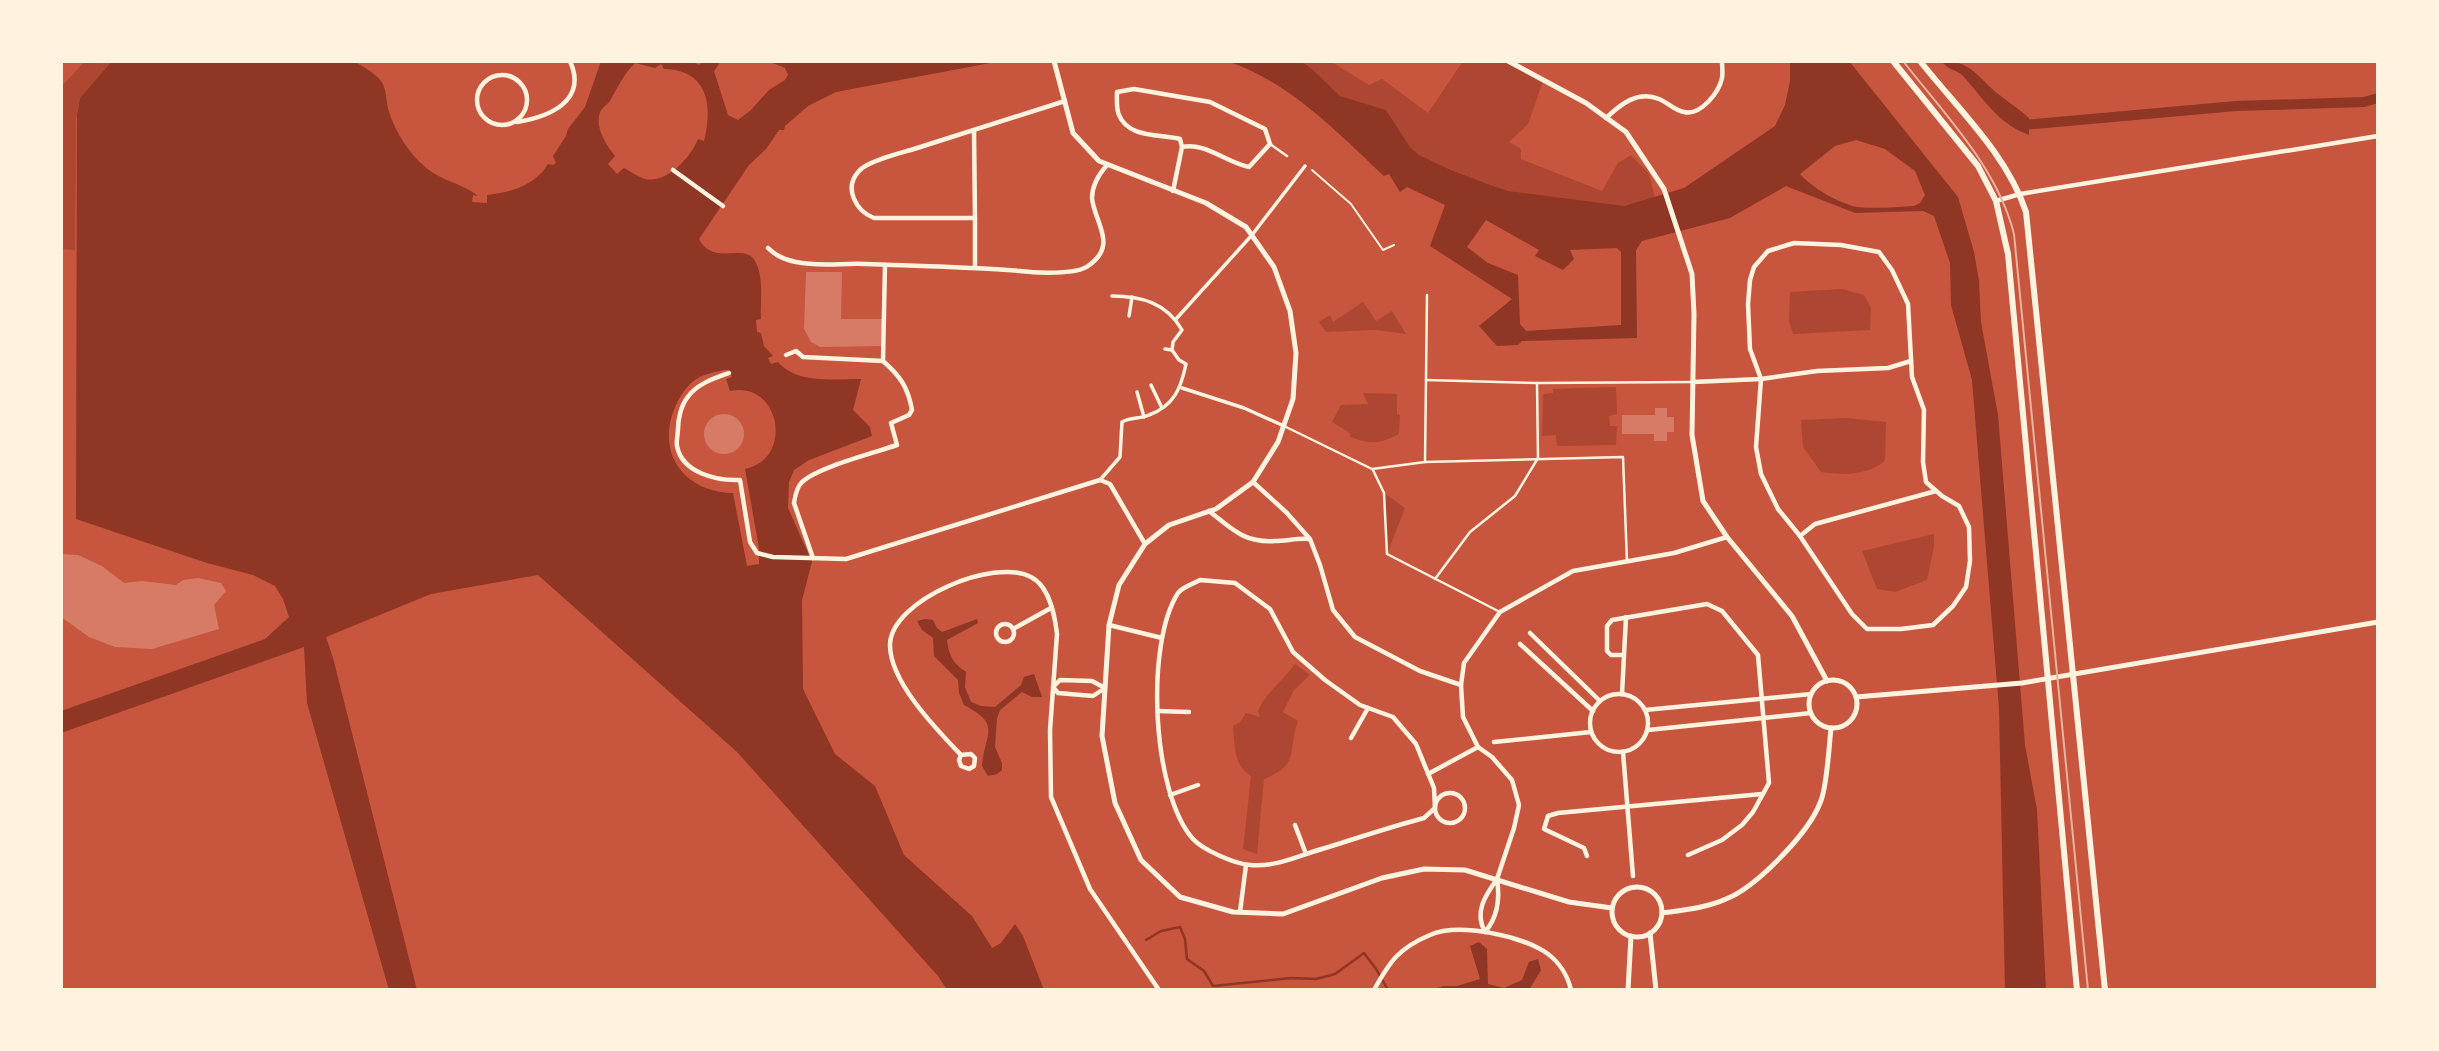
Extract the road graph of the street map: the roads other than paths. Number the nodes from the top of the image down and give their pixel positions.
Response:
1 (569, 61) edge
2 (1054, 61) edge
3 (1508, 61) edge
4 (1722, 61) edge
5 (1893, 61) edge
6 (1920, 61) edge
7 (1065, 101) junction
8 (1606, 118) junction
9 (511, 124) junction
10 (974, 130) junction
11 (2378, 136) edge
12 (1270, 144) junction
13 (1182, 147) junction
14 (1287, 156) dead end
15 (1107, 165) junction
16 (1305, 166) road end
17 (673, 170) dead end
18 (1173, 191) junction
19 (2020, 194) junction
20 (1996, 201) junction
21 (723, 206) dead end
22 (975, 218) junction
23 (1252, 235) junction
24 (768, 248) dead end
25 (885, 265) junction
26 (975, 267) junction
27 (1427, 295) dead end
28 (1112, 296) dead end
29 (1132, 297) junction
30 (1129, 316) dead end
31 (1176, 319) junction
32 (1165, 349) dead end
33 (1172, 350) junction
34 (786, 355) dead end
35 (883, 360) junction
36 (1911, 361) junction
37 (729, 373) dead end
38 (1761, 379) junction
39 (1426, 380) junction
40 (1693, 382) junction
41 (1537, 383) junction
42 (1151, 384) dead end
43 (1182, 388) junction
44 (1137, 392) dead end
45 (1162, 408) junction
46 (1144, 416) junction
47 (1284, 426) junction
48 (1538, 458) junction
49 (1425, 462) junction
50 (1372, 469) junction
51 (1100, 480) junction
52 (1253, 482) junction
53 (1937, 491) junction
54 (1209, 511) junction
55 (1800, 536) junction
56 (1727, 537) junction
57 (1310, 539) junction
58 (1145, 544) junction
59 (813, 558) junction
60 (1627, 562) junction
61 (1435, 579) junction
62 (1051, 608) junction
63 (1500, 612) junction
64 (1626, 617) junction
65 (2378, 622) edge
66 (1109, 625) junction
67 (1013, 629) junction
68 (1530, 634) dead end
69 (1163, 638) junction
70 (1520, 644) dead end
71 (1624, 655) junction
72 (2074, 675) junction
73 (2048, 679) junction
74 (1827, 681) junction
75 (1461, 685) junction
76 (1053, 687) junction
77 (1105, 688) junction
78 (1622, 694) junction
79 (1811, 694) junction
80 (1856, 697) junction
81 (1762, 699) junction
82 (1600, 701) junction
83 (1368, 708) junction
84 (1593, 710) junction
85 (1645, 710) junction
86 (1158, 711) junction
87 (1189, 712) dead end
88 (1811, 713) junction
89 (1764, 718) junction
90 (1831, 728) junction
91 (1648, 730) junction
92 (1591, 732) junction
93 (1351, 738) dead end
94 (1494, 742) dead end
95 (1478, 747) junction
96 (1623, 752) junction
97 (961, 755) dead end
98 (1428, 774) junction
99 (1198, 785) dead end
100 (1763, 794) junction
101 (1170, 795) junction
102 (1628, 806) junction
103 (1435, 808) junction
104 (1295, 825) dead end
105 (1306, 854) junction
106 (1688, 855) dead end
107 (1587, 856) dead end
108 (1246, 865) junction
109 (1633, 876) dead end
110 (1497, 879) junction
111 (1612, 908) junction
112 (1240, 912) junction
113 (1662, 913) junction
114 (1485, 932) junction
115 (1650, 933) junction
116 (1631, 936) junction
117 (1375, 989) edge
118 (1159, 990) edge
119 (1571, 990) edge
120 (1628, 990) edge
121 (1656, 990) edge
122 (2077, 990) edge
123 (2105, 990) edge

1 - 9 street
2 - 7 street
3 - 8 street
4 - 8 street
5 - 20 main road
6 - 19 main road
7 - 10 street
7 - 15 street
8 - 40 street
9 - 9 street
10 - 22 street
10 - 22 street
11 - 19 street
12 - 13 street
12 - 13 street
12 - 14 lane
13 - 18 street
15 - 18 street
15 - 26 street
16 - 23 street
17 - 21 street
18 - 23 street
19 - 20 street
19 - 72 main road
20 - 73 main road
22 - 26 street
23 - 31 street
23 - 47 street
24 - 25 street
25 - 26 street
25 - 35 street
27 - 39 lane
28 - 29 street
29 - 30 street
29 - 31 street
31 - 33 street
32 - 33 street
33 - 43 street
34 - 35 street
35 - 59 street
36 - 38 street
36 - 38 street
36 - 53 street
37 - 59 street
38 - 40 street
38 - 55 street
39 - 41 lane
39 - 49 lane
40 - 41 lane
40 - 56 street
41 - 48 lane
42 - 45 street
43 - 45 street
43 - 47 street
44 - 46 street
45 - 46 street
46 - 51 street
47 - 50 lane
47 - 52 street
48 - 49 lane
48 - 60 lane
48 - 61 lane
49 - 50 lane
50 - 61 lane
51 - 58 street
51 - 59 street
52 - 54 street
52 - 57 street
53 - 55 street
53 - 55 street
54 - 57 street
54 - 58 street
56 - 60 street
56 - 74 street
57 - 75 street
58 - 66 street
60 - 63 street
61 - 63 lane
62 - 67 street
62 - 76 street
62 - 97 street
63 - 75 street
64 - 71 street
64 - 71 street
64 - 81 street
65 - 72 street
66 - 69 street
66 - 77 street
67 - 67 street
68 - 82 street
69 - 83 street
69 - 86 street
70 - 84 street
71 - 78 street
72 - 73 street
72 - 123 main road
73 - 80 street
73 - 122 main road
74 - 79 street
74 - 80 street
75 - 95 street
76 - 77 street
76 - 77 street
76 - 118 street
77 - 112 street
78 - 82 street
78 - 85 street
79 - 81 street
79 - 88 street
80 - 90 street
81 - 85 street
81 - 89 street
82 - 84 street
83 - 93 street
83 - 98 street
84 - 92 street
85 - 91 street
86 - 87 street
86 - 101 street
88 - 89 street
88 - 90 street
89 - 91 street
89 - 100 street
90 - 113 street
91 - 96 street
92 - 94 street
92 - 96 street
95 - 98 street
95 - 110 street
96 - 102 street
98 - 103 street
99 - 101 street
100 - 102 street
100 - 106 street
101 - 108 street
102 - 107 street
102 - 109 street
103 - 103 street
103 - 105 street
104 - 105 street
105 - 108 street
108 - 112 street
110 - 111 street
110 - 112 street
110 - 114 street
110 - 114 street
111 - 113 street
111 - 116 street
113 - 115 street
114 - 117 street
114 - 119 street
115 - 116 street
115 - 121 street
116 - 120 street

